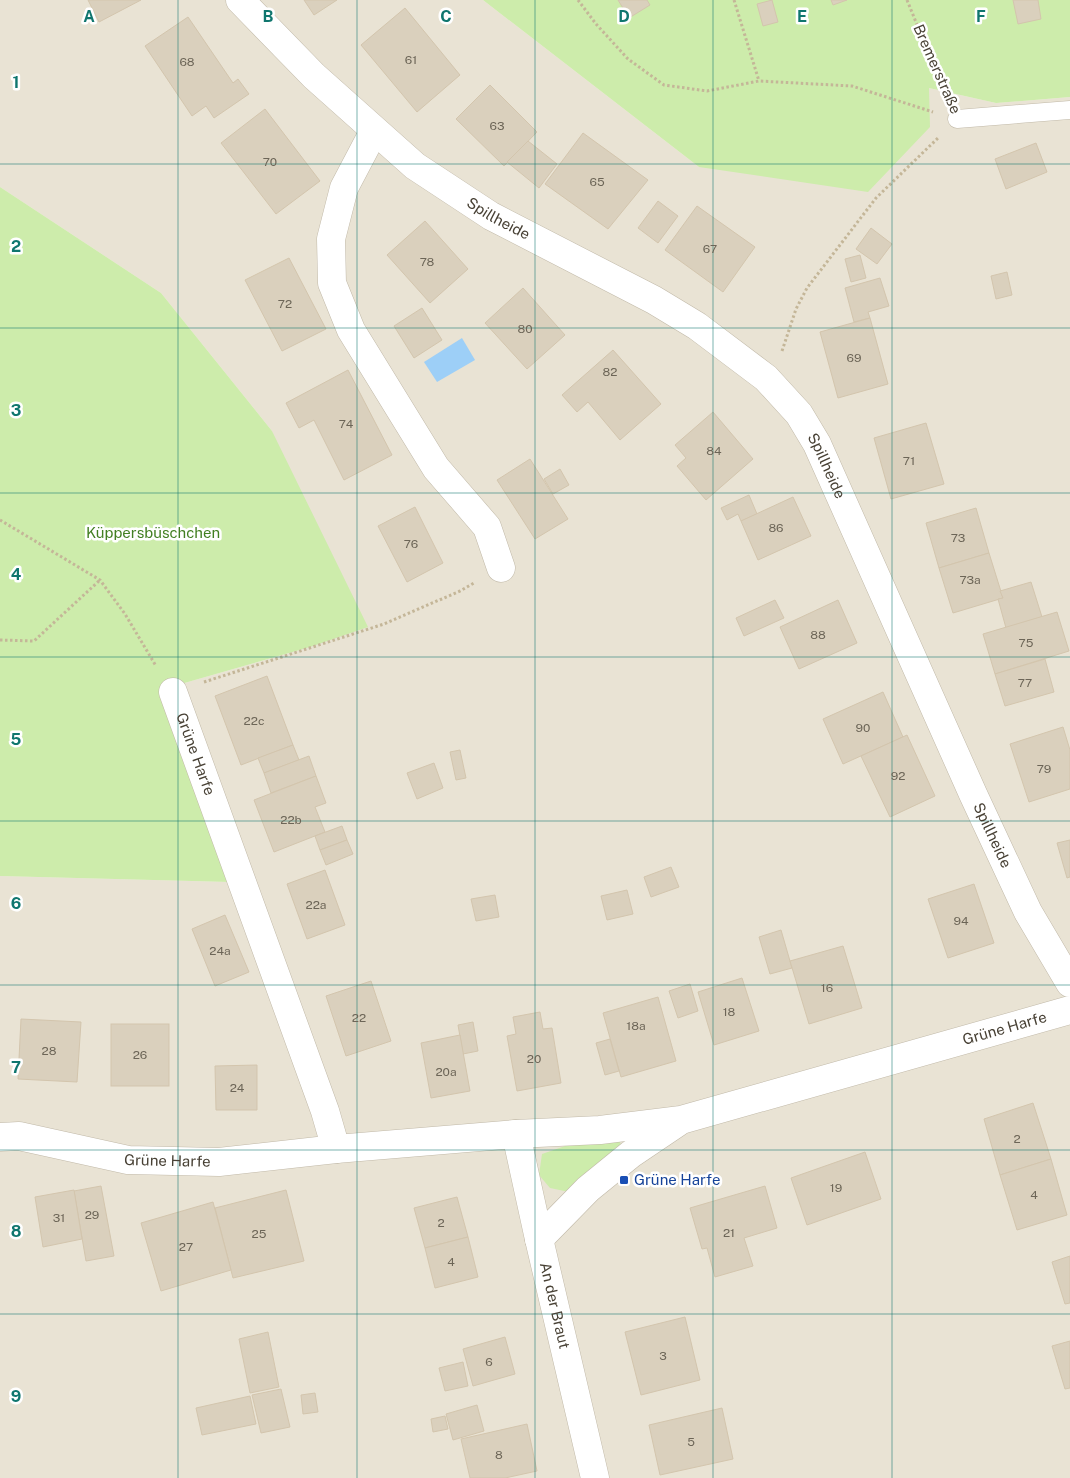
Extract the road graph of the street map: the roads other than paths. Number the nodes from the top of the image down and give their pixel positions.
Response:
1 (240, 0) edge
2 (1070, 110) edge
3 (957, 119) road end
4 (374, 131) junction
5 (501, 568) road end
6 (173, 692) road end
7 (1070, 983) edge
8 (1070, 1010) edge
9 (681, 1120) junction
10 (516, 1134) junction
11 (0, 1137) edge
12 (336, 1149) junction
13 (539, 1240) junction
14 (595, 1478) edge

1 - 4 street, Spillheide
2 - 3 lane, Bremerstraße
4 - 5 street
4 - 7 street, Spillheide
6 - 12 street, Grüne Harfe
8 - 9 street, Grüne Harfe
9 - 10 street, Grüne Harfe
9 - 13 street, Grüne Harfe
10 - 12 street, Grüne Harfe
10 - 13 street, An der Braut
11 - 12 street, Grüne Harfe
13 - 14 street, An der Braut

